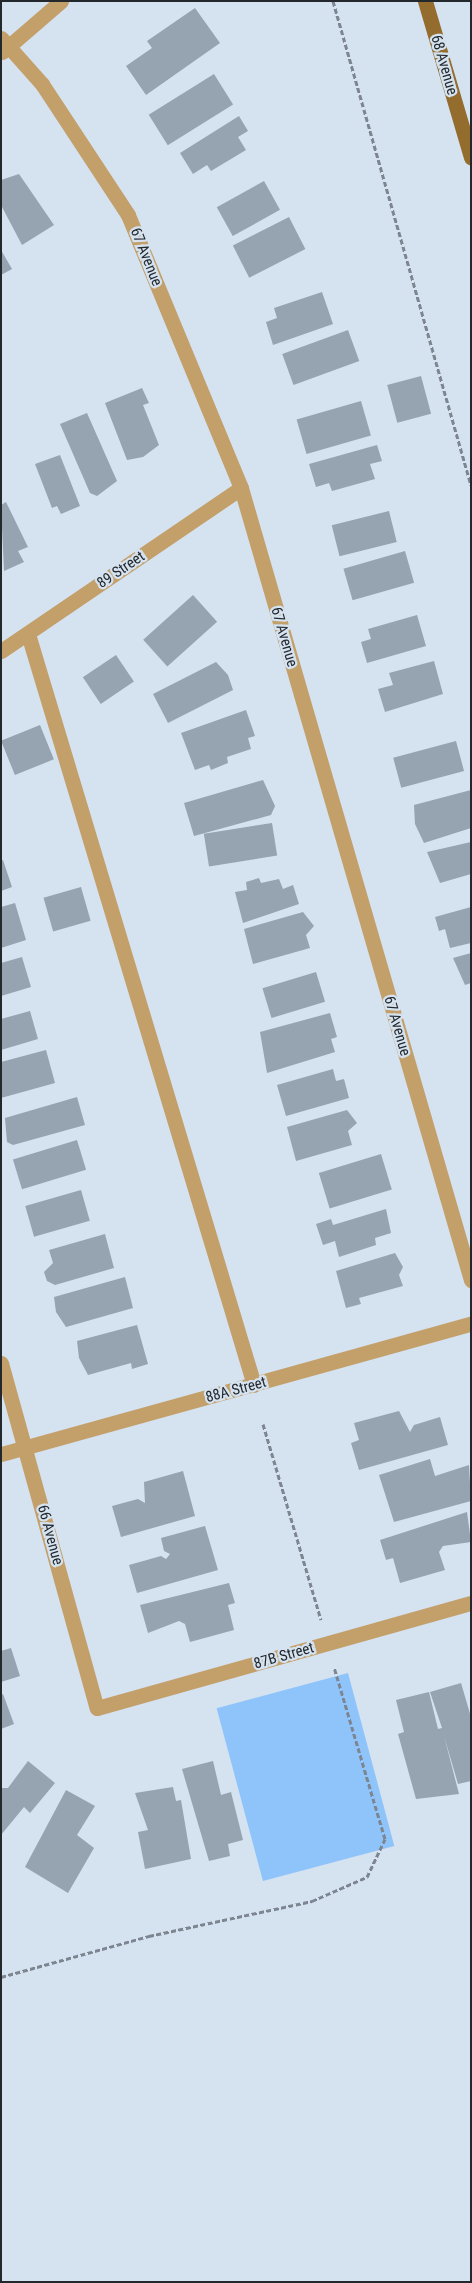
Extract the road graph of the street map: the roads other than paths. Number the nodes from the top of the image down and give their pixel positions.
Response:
1 (61, 1) edge
2 (425, 1) edge
3 (4, 46) edge
4 (471, 157) edge
5 (240, 488) junction
6 (28, 634) junction
7 (1, 651) edge
8 (471, 1280) edge
9 (471, 1324) edge
10 (1, 1362) edge
11 (254, 1385) junction
12 (26, 1448) junction
13 (1, 1454) edge
14 (471, 1603) edge
15 (97, 1708) joint

1 - 3 street
2 - 4 main road, 68 Avenue
3 - 5 street, 67 Avenue
5 - 6 street, 89 Street
5 - 8 street, 67 Avenue
6 - 7 street, 89 Street
6 - 11 street
9 - 11 street, 88A Street
10 - 12 street, 66 Avenue
11 - 12 street, 88A Street
12 - 13 street, 88A Street
12 - 15 street, 66 Avenue
14 - 15 street, 87B Street

